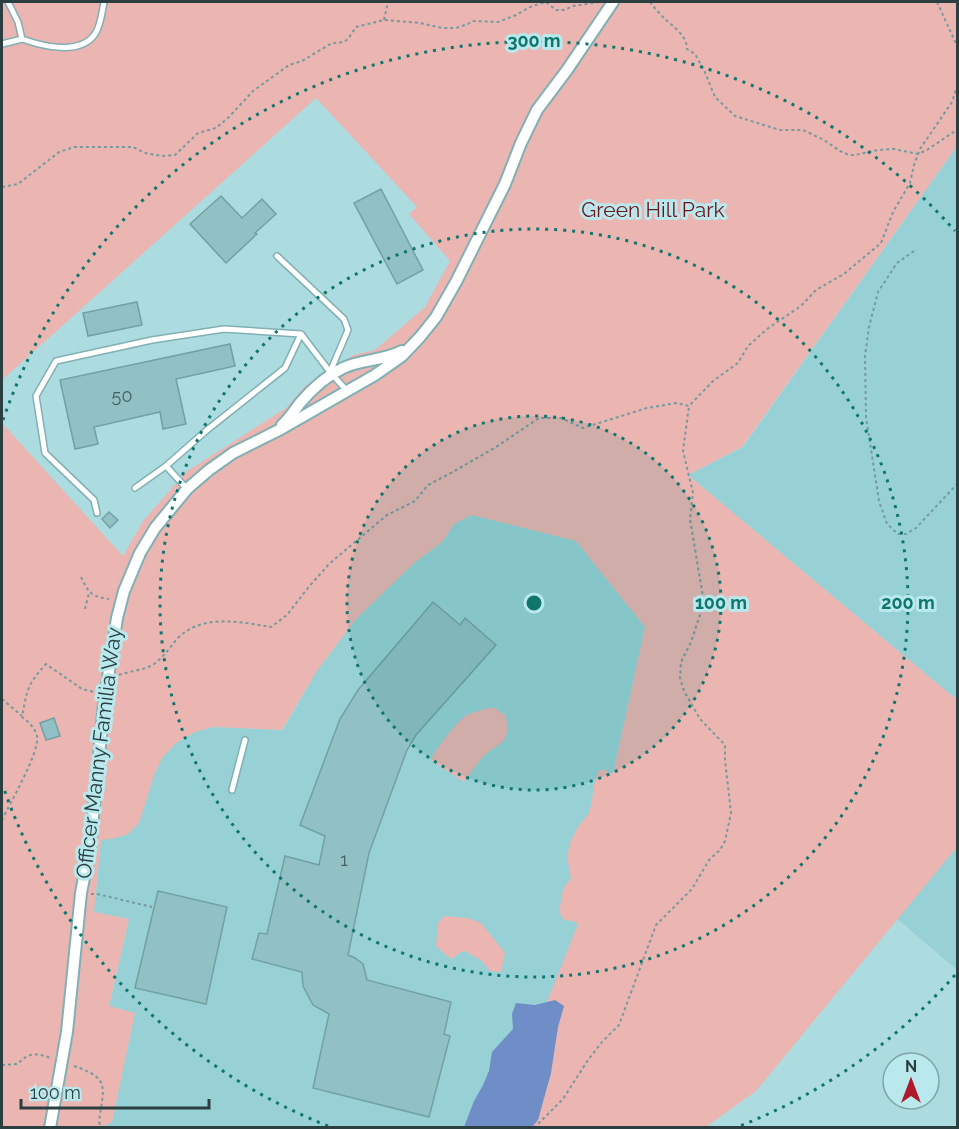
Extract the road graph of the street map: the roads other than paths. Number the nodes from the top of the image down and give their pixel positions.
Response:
1 (8, 2) edge
2 (104, 2) edge
3 (613, 2) edge
4 (22, 39) junction
5 (2, 44) edge
6 (277, 256) dead end
7 (301, 334) junction
8 (411, 346) junction
9 (331, 373) junction
10 (348, 392) junction
11 (265, 437) junction
12 (166, 466) junction
13 (135, 489) dead end
14 (187, 489) junction
15 (97, 513) dead end
16 (244, 740) dead end
17 (232, 790) dead end
18 (50, 1128) edge

1 - 4 lane
2 - 4 lane
3 - 8 street, Officer Manny Familia Way
4 - 5 lane
6 - 9 lane
7 - 9 lane
7 - 12 lane
7 - 15 lane
8 - 9 street, Officer Manny Familia Way
8 - 10 street, Officer Manny Familia Way
9 - 10 lane
9 - 11 street, Officer Manny Familia Way
10 - 11 street, Officer Manny Familia Way
11 - 14 street, Officer Manny Familia Way
12 - 13 lane
12 - 14 lane
14 - 18 street, Officer Manny Familia Way
16 - 17 lane

